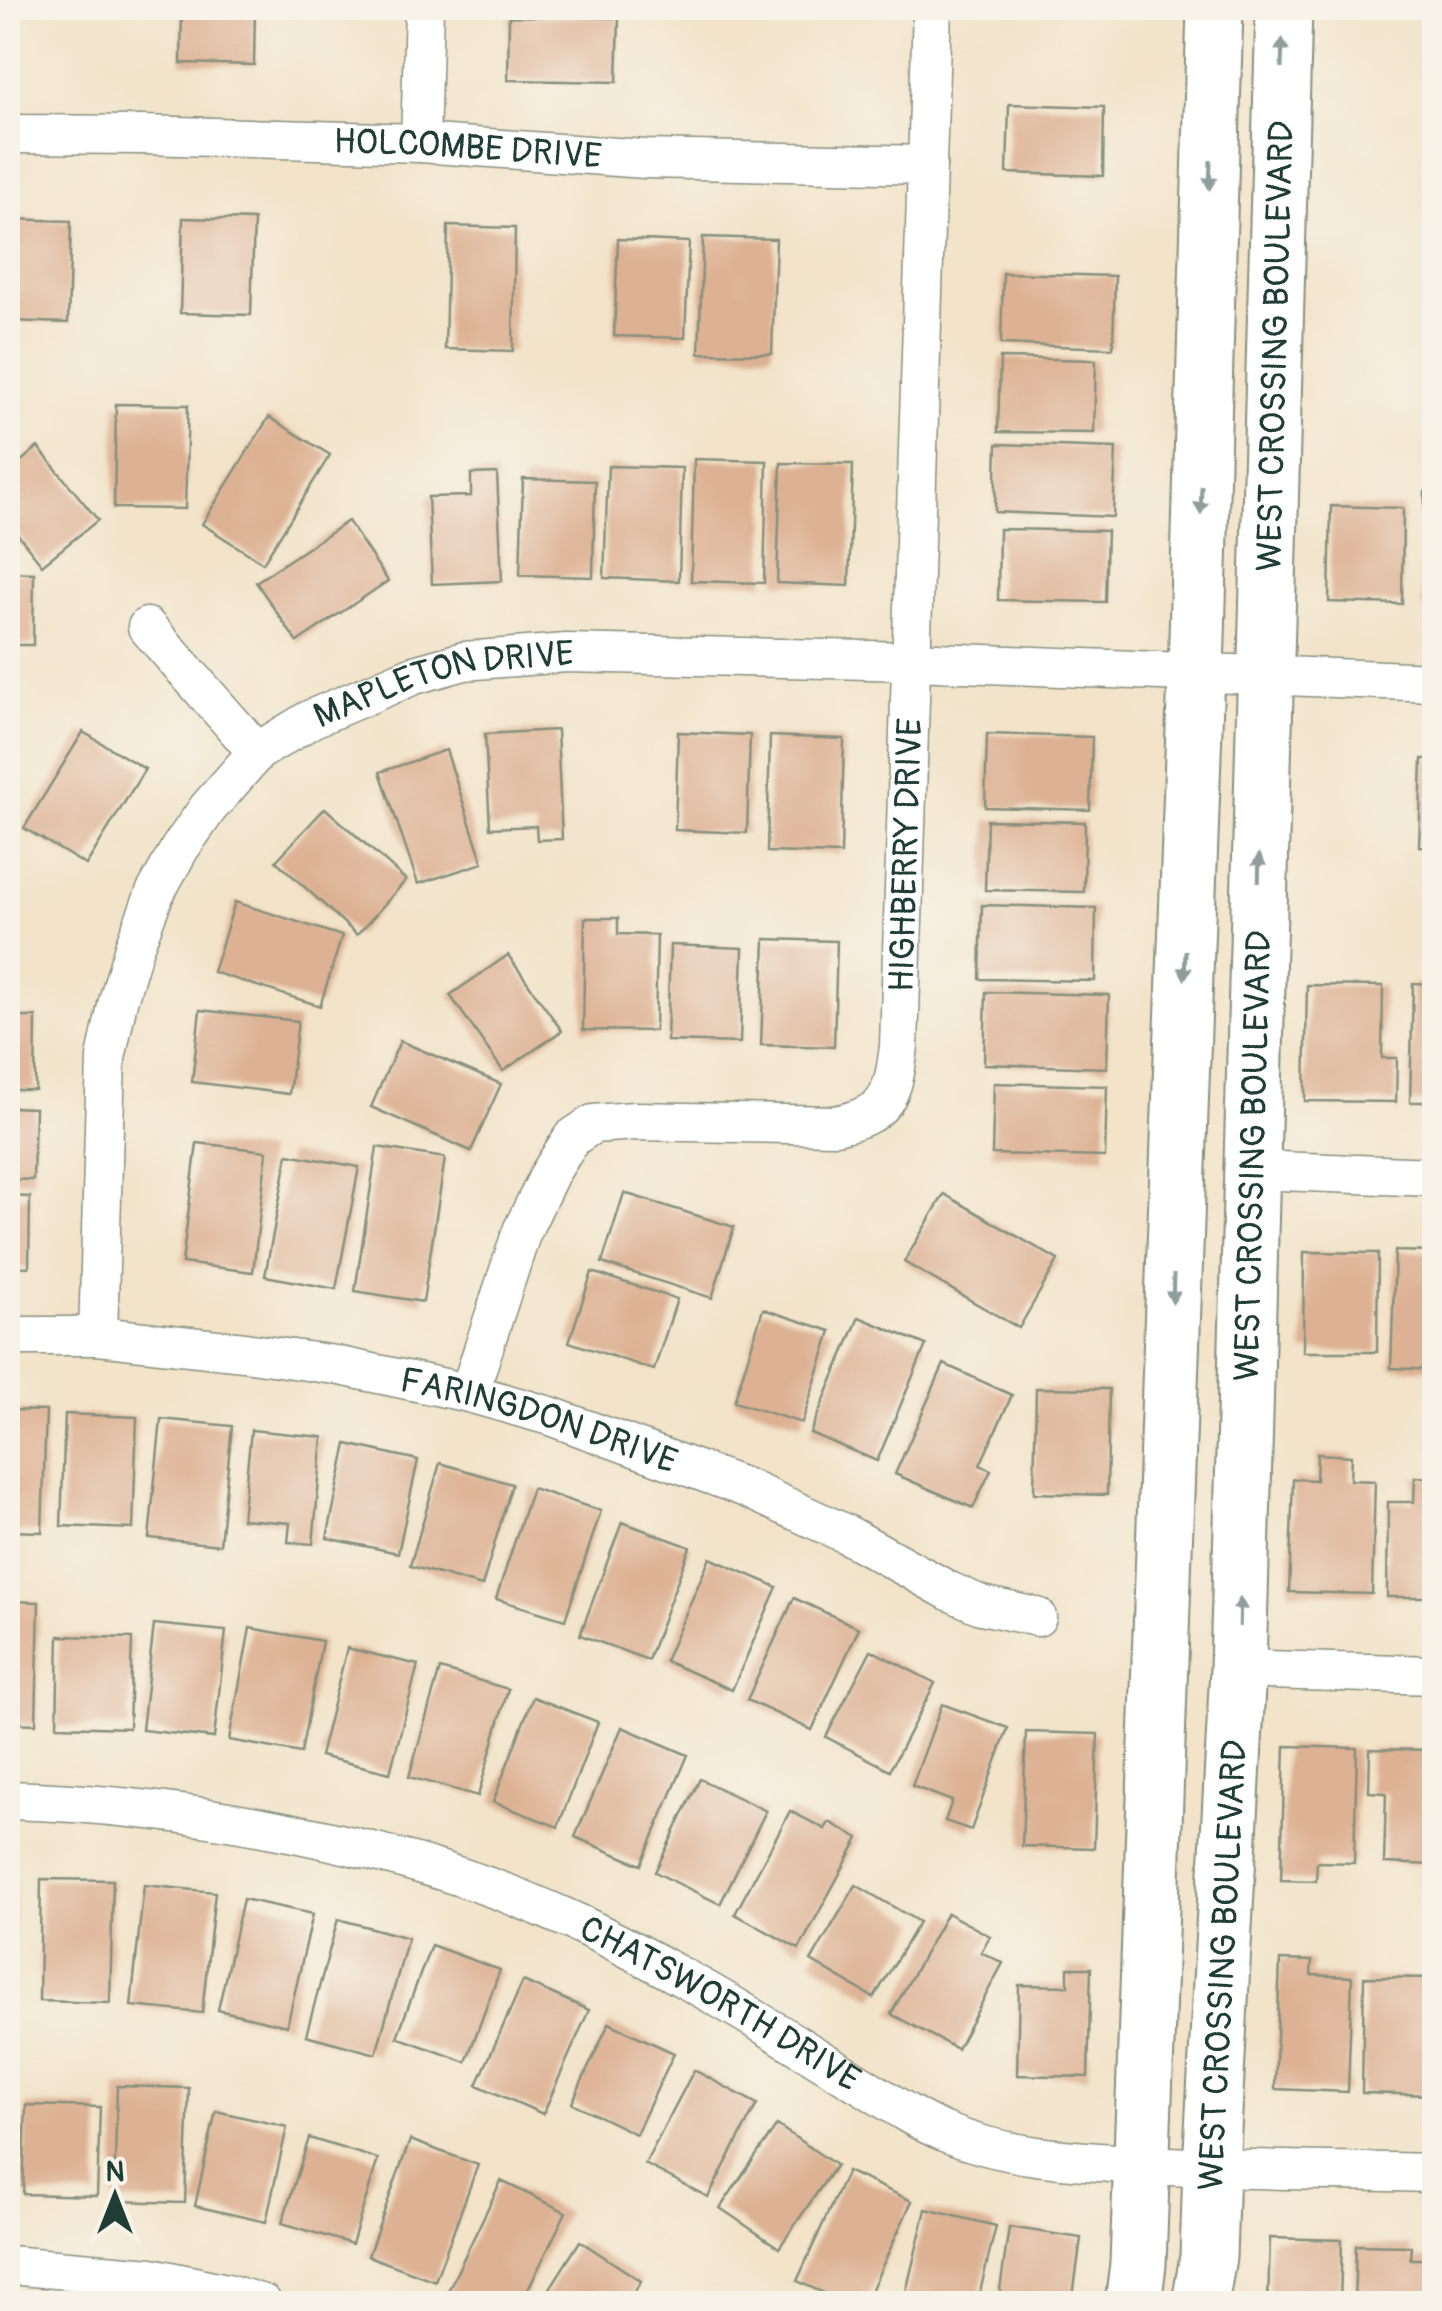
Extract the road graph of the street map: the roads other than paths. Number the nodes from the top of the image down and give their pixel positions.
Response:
1 (424, 8) edge
2 (932, 8) edge
3 (1215, 8) edge
4 (1284, 8) edge
5 (8, 134) edge
6 (420, 143) junction
7 (927, 166) junction
8 (147, 627) dead end
9 (912, 661) junction
10 (1196, 673) junction
11 (1264, 676) junction
12 (1434, 682) edge
13 (258, 752) junction
14 (1252, 1170) junction
15 (1434, 1177) edge
16 (8, 1336) edge
17 (98, 1336) junction
18 (469, 1393) junction
19 (1038, 1616) dead end
20 (1238, 1669) junction
21 (1434, 1674) edge
22 (8, 1800) edge
23 (1141, 2164) junction
24 (1211, 2168) junction
25 (1434, 2173) edge
26 (8, 2266) edge
27 (262, 2304) edge
28 (1133, 2304) edge
29 (1200, 2304) edge

1 - 6 street
2 - 7 street, HIGHBERRY DRIVE
3 -> 10 street, WEST CROSSING BOULEVARD
11 -> 4 street, WEST CROSSING BOULEVARD
5 - 6 street, HOLCOMBE DRIVE
6 - 7 street, HOLCOMBE DRIVE
7 - 9 street, HIGHBERRY DRIVE
8 - 13 street
9 - 10 street, MAPLETON DRIVE
9 - 13 street, MAPLETON DRIVE
9 - 18 street, HIGHBERRY DRIVE
10 - 11 street, MAPLETON DRIVE
10 -> 23 street, WEST CROSSING BOULEVARD
11 - 12 street, MAPLETON DRIVE
14 -> 11 street, WEST CROSSING BOULEVARD
13 - 17 street, MAPLETON DRIVE
14 - 15 street
20 -> 14 street, WEST CROSSING BOULEVARD
16 - 17 street, FARINGDON DRIVE
17 - 18 street, FARINGDON DRIVE
18 - 19 street, FARINGDON DRIVE
20 - 21 street
20 - 24 street, WEST CROSSING BOULEVARD
22 - 23 street, CHATSWORTH DRIVE
23 - 24 street, CHATSWORTH DRIVE
23 - 28 street, WEST CROSSING BOULEVARD
24 - 25 street, CHATSWORTH DRIVE
24 - 29 street, WEST CROSSING BOULEVARD
26 - 27 street

